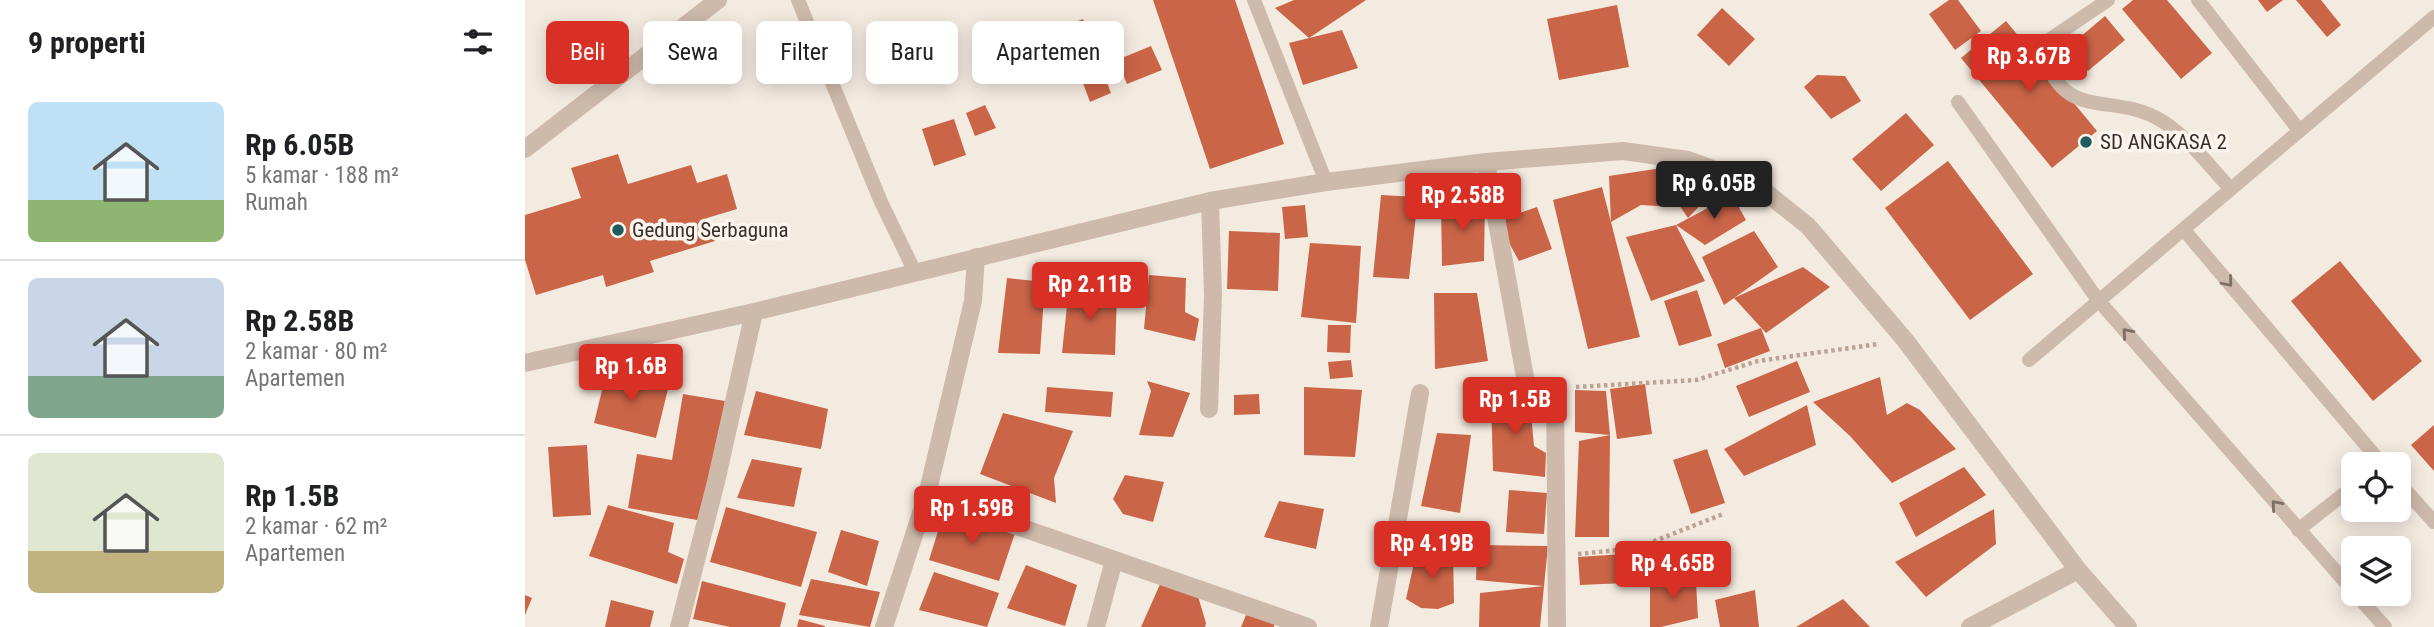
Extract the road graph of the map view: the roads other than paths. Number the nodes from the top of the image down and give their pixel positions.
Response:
1 (718, 0) edge
2 (798, 0) edge
3 (1254, 0) edge
4 (2108, 0) edge
5 (2199, 0) edge
6 (2434, 17) edge
7 (1958, 102) dead end
8 (2299, 130) junction
9 (525, 149) edge
10 (1486, 162) junction
11 (1326, 182) junction
12 (2231, 189) junction
13 (1210, 201) junction
14 (2184, 230) junction
15 (976, 257) junction
16 (915, 272) junction
17 (2098, 300) junction
18 (754, 312) junction
19 (2029, 360) dead end
20 (525, 363) edge
21 (1420, 393) dead end
22 (1209, 409) dead end
23 (2372, 452) edge
24 (927, 495) junction
25 (2341, 496) edge
26 (2411, 496) edge
27 (2434, 522) edge
28 (2298, 530) junction
29 (1114, 560) junction
30 (2078, 570) junction
31 (2341, 578) edge
32 (2366, 606) edge
33 (1303, 626) edge
34 (679, 627) edge
35 (884, 627) edge
36 (1096, 627) edge
37 (1379, 627) edge
38 (1557, 627) edge
39 (1970, 627) edge
40 (2129, 627) edge
41 (2385, 627) edge

1 - 9 street
2 - 16 lane
3 - 11 lane
4 - 12 lane
5 - 8 lane
6 - 8 lane
7 - 17 lane
8 - 12 lane
10 - 11 street
10 - 30 street
10 - 38 street
11 - 13 street
12 - 14 lane
13 - 15 street
13 - 22 street
14 - 17 lane
14 -> 23 lane
15 - 16 street
15 - 24 street
16 - 18 street
17 - 19 lane
28 -> 17 lane
18 - 20 street
18 - 34 street
21 - 37 street
24 - 29 street
24 - 35 street
25 - 28 lane
26 - 27 lane
28 - 31 lane
29 - 33 street
29 - 36 street
30 - 39 street
30 - 40 street
32 - 41 lane

